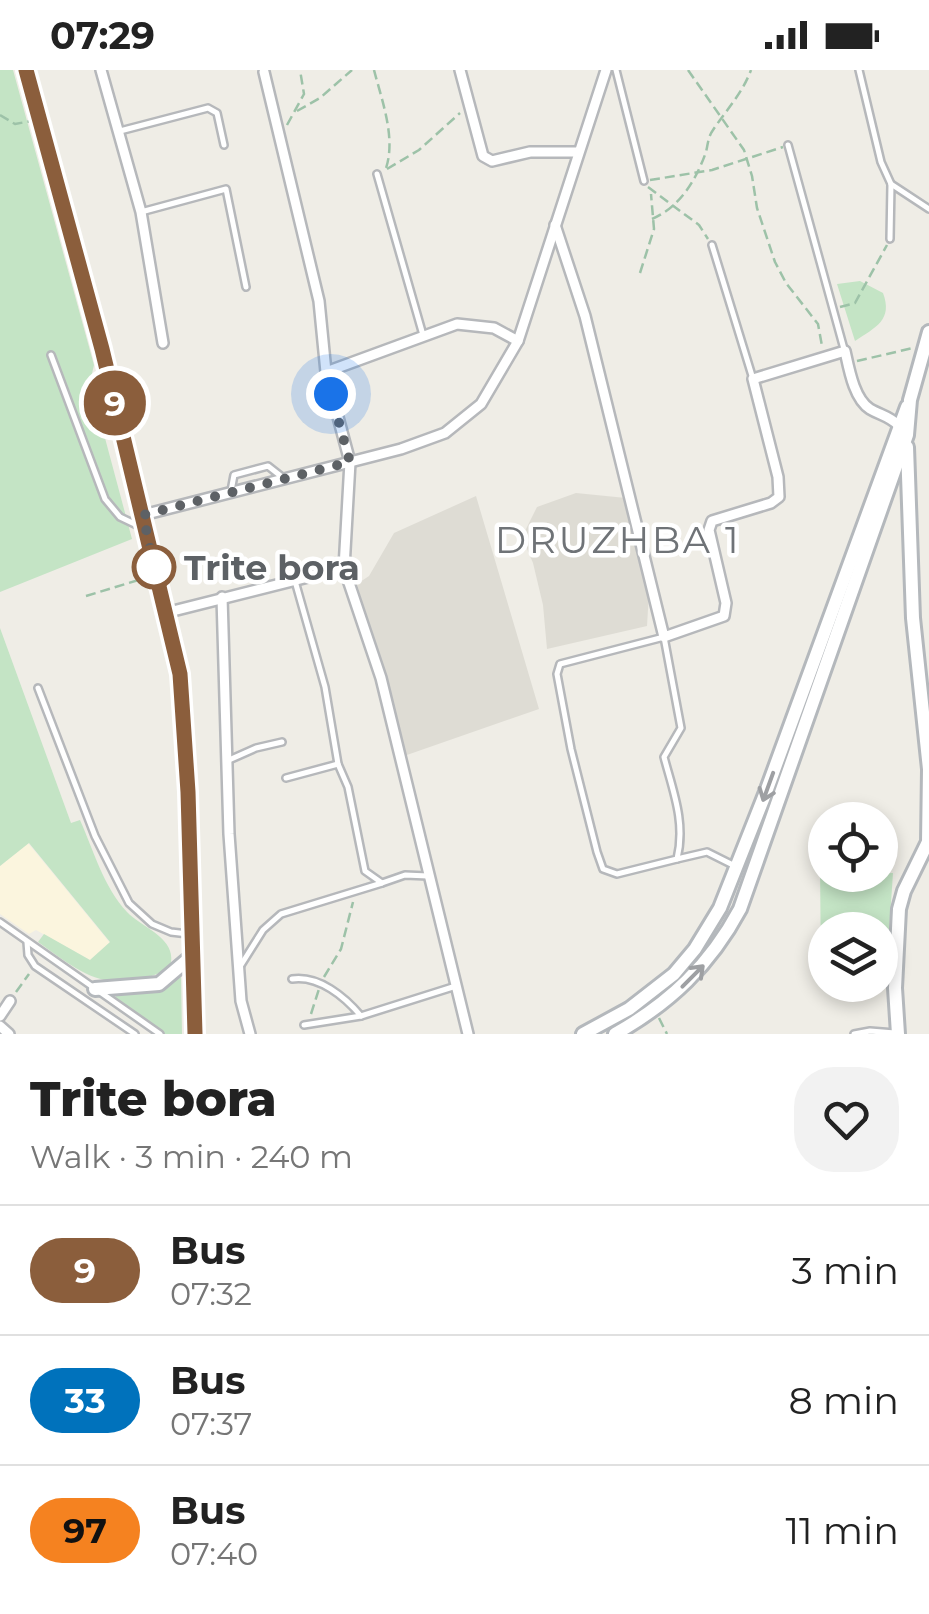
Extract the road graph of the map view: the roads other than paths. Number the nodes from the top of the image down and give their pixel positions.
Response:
1 (26, 70) edge
2 (101, 70) edge
3 (460, 70) edge
4 (606, 70) edge
5 (616, 70) edge
6 (859, 70) edge
7 (264, 72) edge
8 (120, 131) junction
9 (224, 145) dead end
10 (788, 145) road end
11 (578, 152) junction
12 (377, 174) road end
13 (644, 181) road end
14 (891, 184) junction
15 (929, 209) edge
16 (141, 212) junction
17 (555, 225) junction
18 (890, 239) road end
19 (712, 244) road end
20 (246, 286) dead end
21 (424, 336) junction
22 (927, 338) edge
23 (518, 341) junction
24 (163, 343) dead end
25 (845, 351) junction
26 (50, 355) dead end
27 (326, 372) junction
28 (753, 379) junction
29 (902, 430) junction
30 (350, 462) junction
31 (285, 478) junction
32 (231, 492) junction
33 (144, 522) junction
34 (344, 568) junction
35 (295, 580) junction
36 (222, 596) junction
37 (166, 613) junction
38 (664, 637) junction
39 (38, 688) dead end
40 (282, 742) dead end
41 (229, 760) junction
42 (338, 764) junction
43 (929, 769) edge
44 (286, 778) dead end
45 (929, 842) edge
46 (677, 859) junction
47 (738, 868) junction
48 (428, 876) junction
49 (382, 883) junction
50 (0, 922) edge
51 (191, 935) junction
52 (27, 942) junction
53 (192, 956) junction
54 (238, 968) junction
55 (292, 979) dead end
56 (456, 986) junction
57 (94, 989) junction
58 (10, 1001) road end
59 (0, 1016) edge
60 (360, 1016) junction
61 (304, 1025) dead end
62 (0, 1026) edge
63 (898, 1033) edge
64 (10, 1034) edge
65 (135, 1034) edge
66 (160, 1034) edge
67 (195, 1034) edge
68 (250, 1034) edge
69 (468, 1034) edge
70 (583, 1034) edge
71 (615, 1034) edge
72 (854, 1034) edge

1 - 33 street
2 - 8 street
3 - 11 street
4 - 11 street
5 - 13 lane
6 - 14 lane
7 - 27 street
8 - 9 lane
8 - 16 street
10 - 25 lane
11 - 17 street
12 - 21 lane
14 - 15 lane
14 - 18 lane
16 - 20 lane
16 - 24 street
17 - 23 street
17 - 38 street
19 - 28 lane
21 - 23 street
21 - 27 street
22 - 29 street
23 - 30 street
25 - 28 street
25 - 29 street
26 - 33 lane
27 - 30 street
28 - 38 street
29 - 43 street
29 -> 47 street
71 -> 29 street
30 - 31 street
30 - 34 street
31 - 32 street
31 - 32 lane
32 - 33 street
33 - 37 street
34 - 35 street
34 - 48 street
35 - 36 street
35 - 42 lane
36 - 37 street
36 - 41 street
37 - 51 street
38 - 46 lane
38 - 46 lane
39 - 51 lane
40 - 41 lane
41 - 54 street
42 - 44 lane
42 - 49 lane
43 - 45 street
45 - 63 street
46 - 47 lane
47 - 70 street
48 - 49 lane
48 - 56 street
49 - 54 lane
50 - 52 lane
51 - 53 street
52 - 57 lane
52 - 65 lane
53 - 57 street
53 - 67 street
54 - 68 street
55 - 60 lane
56 - 60 lane
56 - 69 street
57 - 66 lane
58 - 59 street
60 - 61 lane
62 - 64 street
63 - 72 lane

